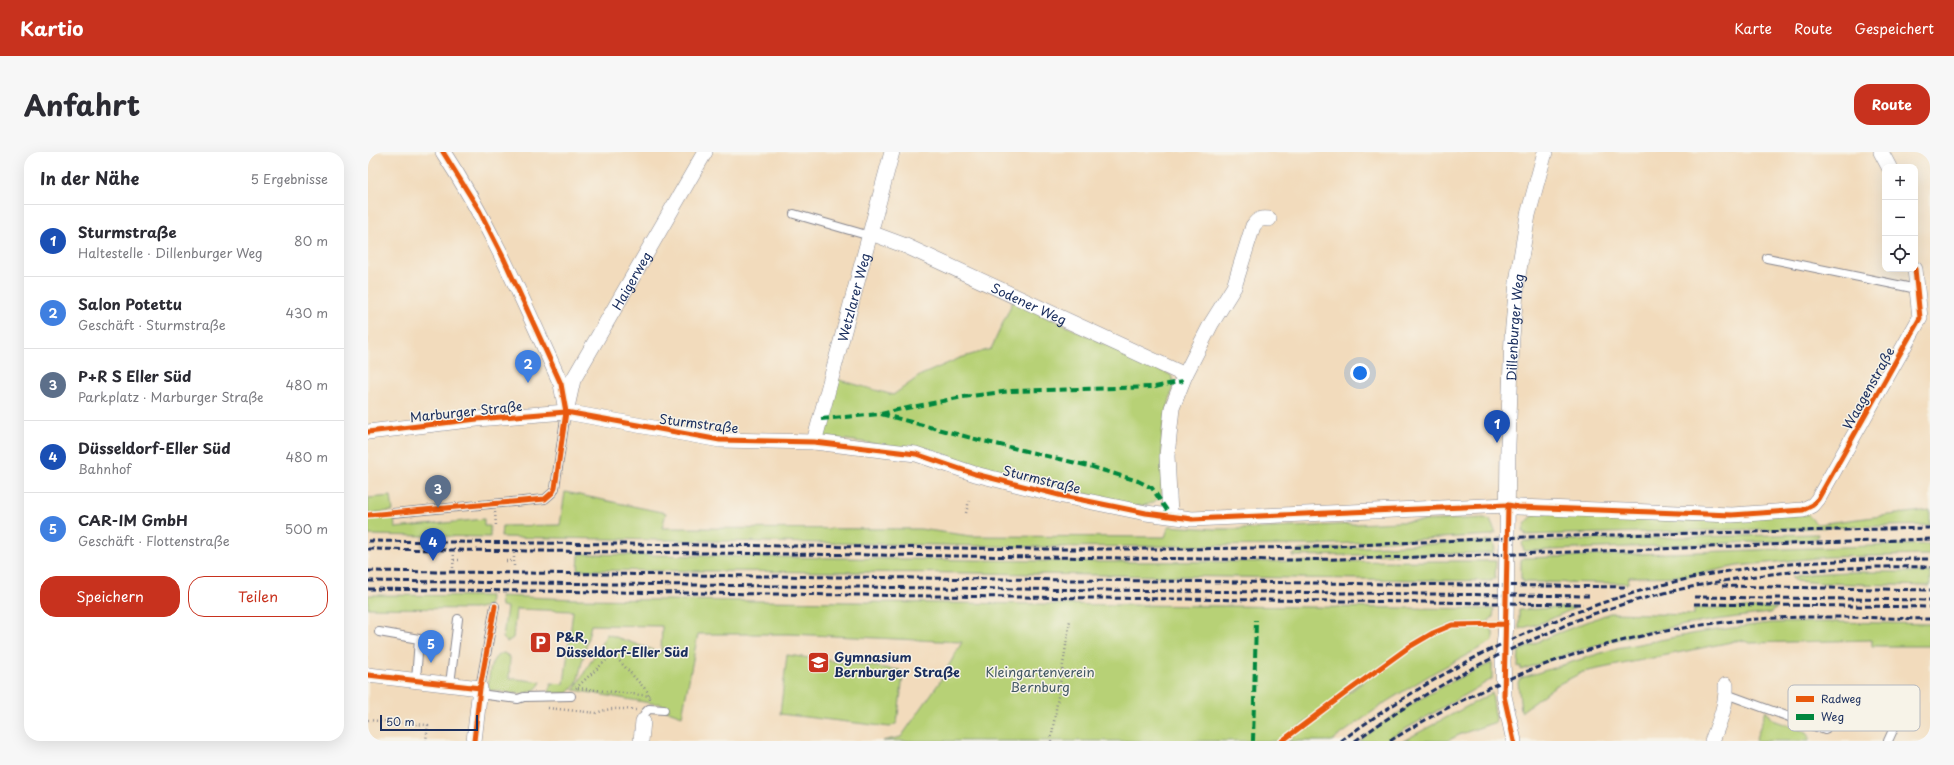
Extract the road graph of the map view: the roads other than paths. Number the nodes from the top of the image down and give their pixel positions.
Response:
1 (443, 152) edge
2 (705, 152) edge
3 (892, 152) edge
4 (1545, 152) edge
5 (1881, 152) edge
6 (1887, 164) edge
7 (794, 214) dead end
8 (1269, 219) dead end
9 (871, 235) junction
10 (1767, 258) dead end
11 (1915, 272) edge
12 (1917, 289) junction
13 (1925, 317) edge
14 (1185, 375) junction
15 (566, 412) junction
16 (368, 432) edge
17 (814, 442) junction
18 (1508, 506) junction
19 (1807, 508) joint
20 (393, 513) dead end
21 (1170, 515) junction
22 (495, 606) dead end
23 (458, 619) dead end
24 (379, 632) dead end
25 (368, 675) edge
26 (416, 680) junction
27 (450, 684) junction
28 (1726, 690) joint
29 (480, 691) junction
30 (573, 692) road end
31 (664, 710) dead end
32 (646, 715) joint
33 (1788, 715) edge
34 (1893, 731) edge
35 (474, 741) edge
36 (641, 741) edge
37 (1514, 741) edge
38 (1712, 741) edge
39 (1888, 741) edge

1 - 15 street
2 - 15 street, Haigerweg
3 - 9 street, Wetzlarer Weg
4 - 18 street, Dillenburger Weg
5 - 6 street
7 - 9 lane
8 - 14 street
9 - 14 street, Sodener Weg
9 - 17 street, Wetzlarer Weg
10 - 12 lane
11 - 12 street, Waagenstraße
12 - 13 street, Waagenstraße
13 - 19 street, Waagenstraße
14 - 21 street
15 - 16 street, Marburger Straße
15 - 17 street, Sturmstraße
15 - 20 lane
17 - 21 street, Sturmstraße
18 - 19 street, Sturmstraße
18 - 21 street, Sturmstraße
18 - 37 street, Dillenburger Weg
22 - 29 lane
23 - 27 lane
24 - 26 lane
25 - 26 street
26 - 27 street
27 - 29 street
28 - 33 lane
28 - 38 street
29 - 30 lane
29 - 35 street
31 - 32 lane
32 - 36 street
34 - 39 lane

